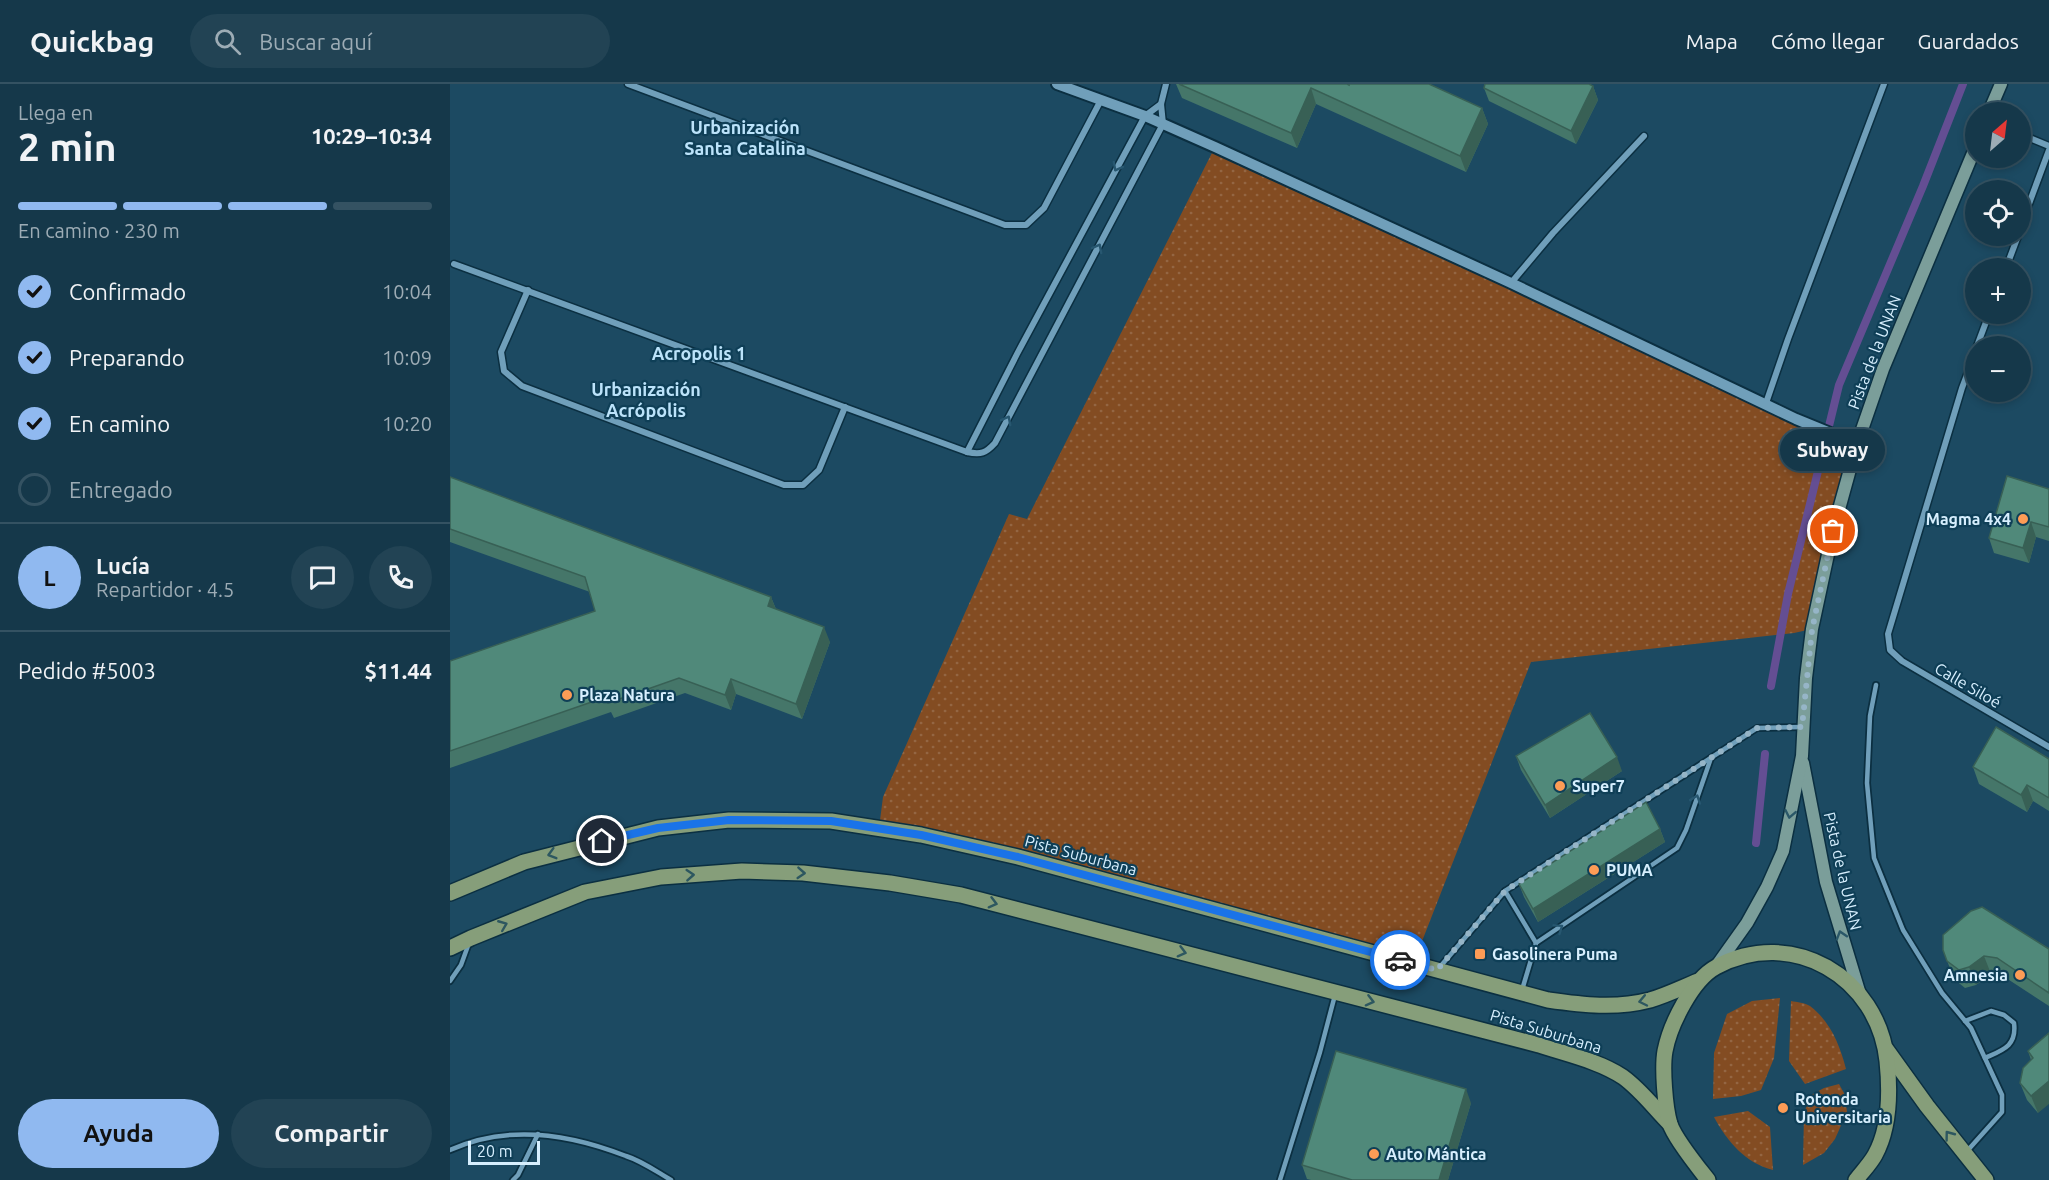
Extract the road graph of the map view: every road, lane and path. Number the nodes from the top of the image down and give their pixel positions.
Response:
1 (628, 84) edge
2 (1057, 84) edge
3 (1166, 84) edge
4 (1884, 84) edge
5 (2001, 84) edge
6 (1101, 100) junction
7 (1993, 102) edge
8 (1161, 104) junction
9 (1145, 116) junction
10 (1164, 124) junction
11 (1644, 136) dead end
12 (2031, 139) edge
13 (2049, 148) edge
14 (1967, 168) edge
15 (2031, 198) edge
16 (454, 264) dead end
17 (1512, 283) junction
18 (528, 290) junction
19 (1965, 382) edge
20 (1766, 404) junction
21 (845, 407) junction
22 (1857, 444) junction
23 (967, 452) junction
24 (1876, 685) dead end
25 (1802, 727) junction
26 (2049, 747) edge
27 (1802, 756) junction
28 (1711, 757) junction
29 (1505, 891) junction
30 (450, 893) edge
31 (471, 938) junction
32 (1536, 943) junction
33 (450, 948) edge
34 (1715, 968) junction
35 (1437, 970) junction
36 (450, 981) edge
37 (1698, 981) junction
38 (1859, 991) junction
39 (1336, 992) junction
40 (1522, 993) junction
41 (1965, 1021) junction
42 (1886, 1047) junction
43 (1985, 1058) junction
44 (1670, 1124) junction
45 (538, 1134) junction
46 (450, 1150) edge
47 (1964, 1154) junction
48 (513, 1180) edge
49 (671, 1180) edge
50 (1280, 1180) edge
51 (1708, 1180) edge
52 (1856, 1180) edge
53 (1986, 1180) edge

1 - 6 street
2 - 6 street
3 - 8 street
4 - 20 street
5 - 7 main road
6 - 9 street
8 - 9 street
8 - 10 street
9 - 10 street
9 -> 23 street
10 - 17 street
23 -> 10 street
11 - 17 street
12 - 13 street
13 - 15 street
14 - 22 main road, Pista de la UNAN
16 - 18 street
17 - 20 street
18 - 21 street
18 - 21 street
19 - 26 street, Calle Siloé
20 - 22 street
21 - 23 street
22 - 25 main road, Pista de la UNAN
24 - 41 lane
25 - 27 main road, Pista de la UNAN
25 - 28 lane
27 -> 34 main road, Pista de la UNAN
38 -> 27 main road, Pista de la UNAN
28 - 29 lane
32 -> 28 lane
29 - 32 lane
29 - 35 lane
35 -> 30 main road, Pista Suburbana
31 - 33 main road, Pista Suburbana
31 - 36 lane
31 -> 39 main road, Pista Suburbana
32 - 40 lane
34 - 37 main road
34 - 38 main road
35 - 40 main road, Pista Suburbana
37 -> 40 main road, Pista Suburbana
37 - 44 main road
38 - 42 main road
39 -> 44 main road, Pista Suburbana
39 - 50 lane
41 - 43 lane
41 - 43 lane
47 -> 42 main road
42 - 52 main road
43 - 47 lane
44 - 51 main road
45 - 46 lane
45 - 48 lane
45 - 49 lane
47 - 53 main road

